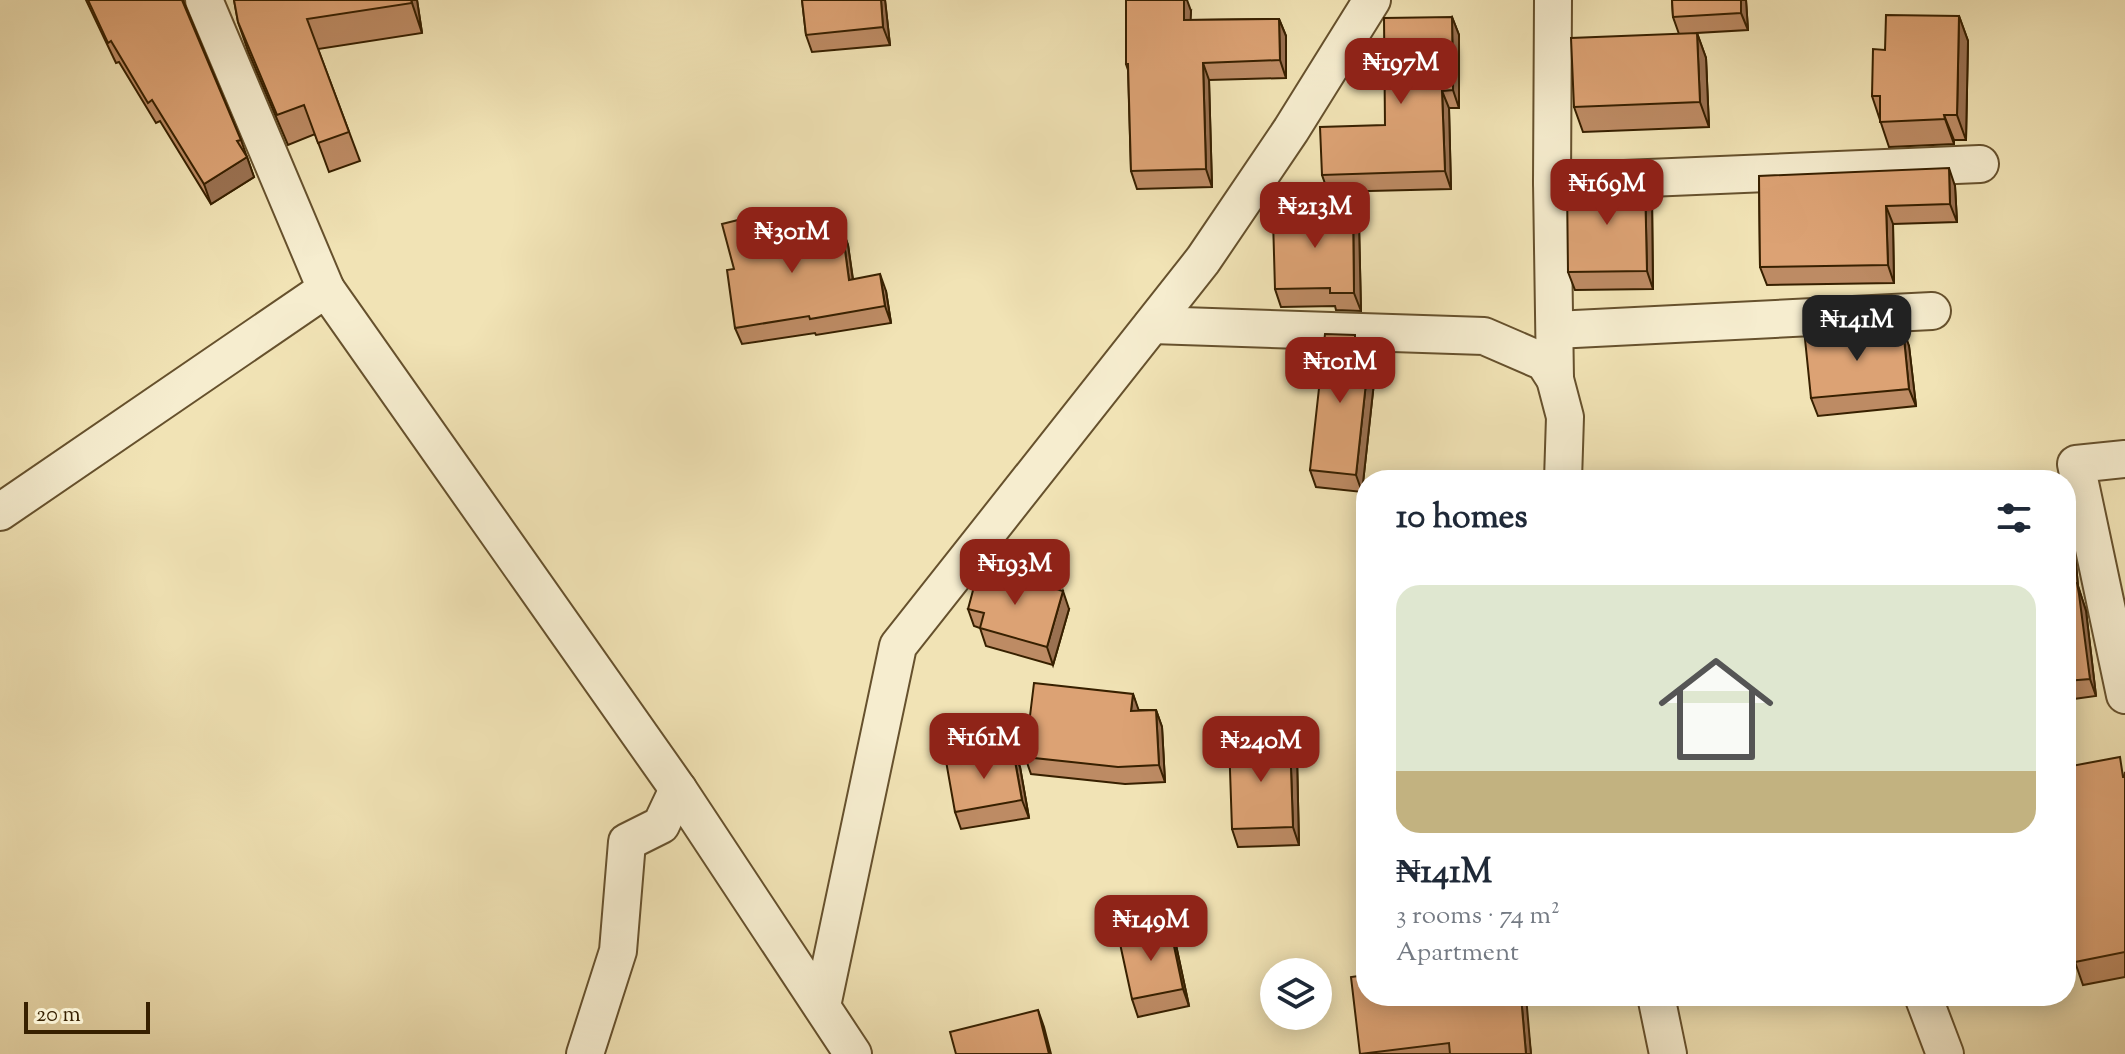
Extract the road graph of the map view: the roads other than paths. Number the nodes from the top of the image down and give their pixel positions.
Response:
1 (204, 0) edge
2 (1372, 0) edge
3 (1553, 0) edge
4 (1980, 164) dead end
5 (1552, 182) junction
6 (326, 289) junction
7 (1932, 311) dead end
8 (1152, 325) junction
9 (1555, 330) junction
10 (1555, 379) junction
11 (2125, 459) edge
12 (1563, 470) edge
13 (0, 512) edge
14 (2125, 695) edge
15 (678, 789) junction
16 (822, 1006) junction
17 (1658, 1006) edge
18 (1927, 1006) edge
19 (585, 1054) edge
20 (853, 1054) edge
21 (1668, 1054) edge
22 (1945, 1054) edge

1 - 6 street
2 - 8 street
3 - 5 street
4 - 5 street
5 - 9 street
6 - 13 street
6 - 15 street
7 - 9 street
8 - 10 street
8 - 16 street
9 - 10 street
10 - 12 street
11 - 14 street
15 - 16 street
15 - 19 street
16 - 20 street
17 - 21 street
18 - 22 street

